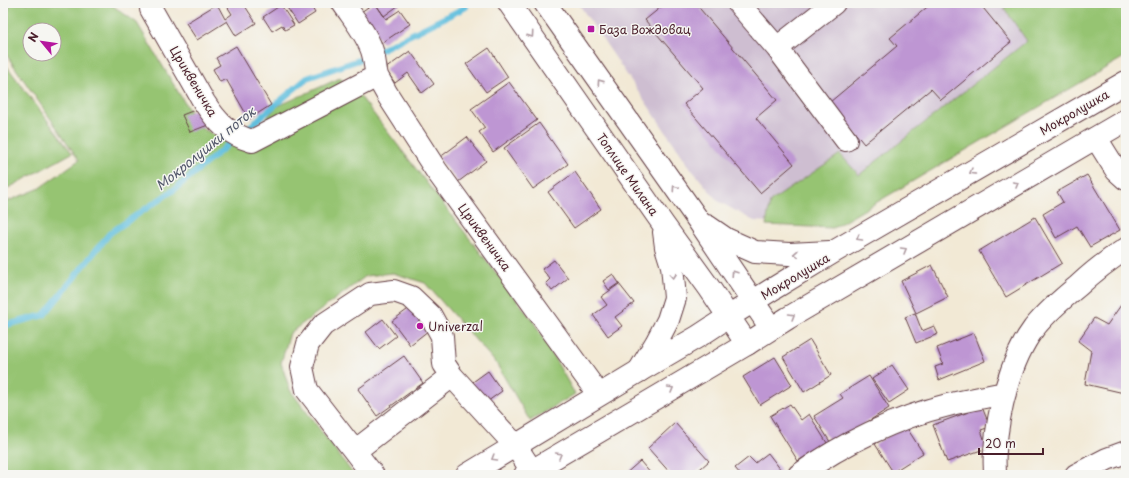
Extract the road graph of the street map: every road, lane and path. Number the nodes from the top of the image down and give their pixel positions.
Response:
1 (343, 3) edge
2 (509, 3) edge
3 (545, 3) edge
4 (738, 3) edge
5 (834, 3) edge
6 (151, 9) dead end
7 (777, 48) junction
8 (377, 76) junction
9 (1126, 82) edge
10 (1126, 120) edge
11 (1096, 138) junction
12 (846, 140) dead end
13 (1126, 179) edge
14 (698, 220) junction
15 (663, 224) junction
16 (1126, 249) edge
17 (835, 252) junction
18 (753, 301) junction
19 (728, 317) junction
20 (771, 328) junction
21 (747, 344) junction
22 (639, 370) junction
23 (452, 376) junction
24 (1005, 393) junction
25 (599, 395) junction
26 (515, 445) junction
27 (355, 451) junction
28 (1126, 452) edge
29 (529, 473) edge
30 (373, 475) edge
31 (467, 475) edge
32 (799, 475) edge
33 (995, 475) edge
34 (1076, 475) edge

1 - 8 main road, Цриквеничка
2 -> 15 main road, Топлице Милана
14 -> 3 main road
4 - 7 main road
5 - 7 main road
6 - 8 main road, Цриквеничка
7 - 12 main road
8 - 25 main road, Цриквеничка
9 -> 17 main road, Мокролушка
10 - 11 main road
11 - 13 main road
20 -> 11 main road
17 -> 14 main road
18 -> 14 main road
15 - 19 main road, Топлице Милана
15 -> 22 main road
16 - 24 main road
17 - 18 main road, Мокролушка
18 - 19 main road, Мокролушка
18 - 20 main road
19 - 21 main road, Топлице Милана
19 - 22 main road, Мокролушка
20 - 21 main road
29 -> 21 main road
22 - 25 main road, Мокролушка
23 - 26 main road
23 - 27 main road
23 - 27 main road
24 - 32 main road
24 - 33 main road
25 - 26 main road, Мокролушка
26 - 29 main road
26 -> 31 main road, Мокролушка
27 - 30 main road
28 - 34 main road

